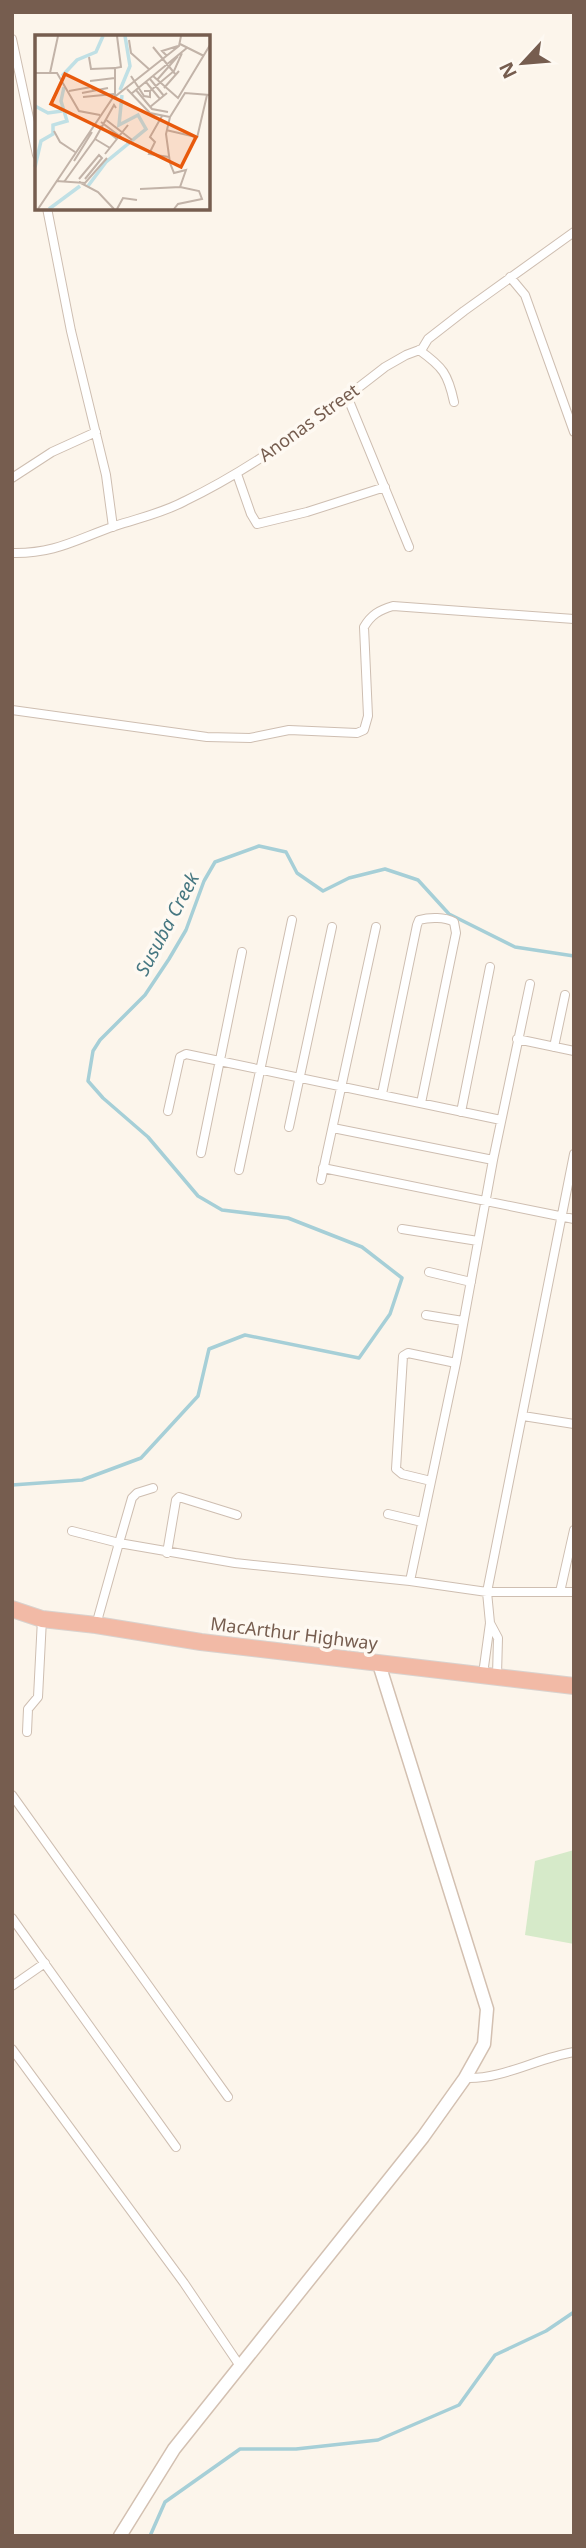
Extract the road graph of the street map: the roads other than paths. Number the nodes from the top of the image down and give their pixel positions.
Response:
1 (12, 39) edge
2 (35, 146) edge
3 (47, 210) edge
4 (574, 232) edge
5 (510, 277) junction
6 (419, 351) junction
7 (347, 396) junction
8 (454, 402) dead end
9 (96, 432) junction
10 (574, 432) edge
11 (237, 474) junction
12 (12, 478) edge
13 (385, 487) junction
14 (113, 527) junction
15 (410, 547) dead end
16 (12, 553) edge
17 (574, 619) edge
18 (12, 710) edge
19 (292, 920) dead end
20 (332, 927) dead end
21 (376, 927) dead end
22 (242, 952) dead end
23 (490, 967) dead end
24 (530, 984) dead end
25 (565, 996) dead end
26 (517, 1039) junction
27 (554, 1047) junction
28 (574, 1051) edge
29 (219, 1062) junction
30 (259, 1070) junction
31 (300, 1078) junction
32 (340, 1085) junction
33 (382, 1094) junction
34 (421, 1103) junction
35 (168, 1111) dead end
36 (461, 1112) junction
37 (501, 1120) junction
38 (289, 1127) dead end
39 (333, 1128) junction
40 (201, 1153) dead end
41 (574, 1154) edge
42 (493, 1160) junction
43 (323, 1168) junction
44 (239, 1170) dead end
45 (321, 1180) dead end
46 (486, 1202) junction
47 (562, 1216) junction
48 (574, 1219) edge
49 (402, 1229) dead end
50 (478, 1241) junction
51 (429, 1272) dead end
52 (471, 1282) junction
53 (426, 1315) dead end
54 (463, 1321) junction
55 (456, 1363) junction
56 (523, 1416) junction
57 (574, 1424) edge
58 (431, 1481) junction
59 (153, 1488) dead end
60 (388, 1514) dead end
61 (237, 1515) dead end
62 (422, 1522) junction
63 (574, 1530) edge
64 (72, 1531) dead end
65 (119, 1544) junction
66 (167, 1553) junction
67 (410, 1581) junction
68 (487, 1592) junction
69 (559, 1592) junction
70 (574, 1592) edge
71 (12, 1609) edge
72 (42, 1619) junction
73 (490, 1623) junction
74 (96, 1625) junction
75 (379, 1664) junction
76 (490, 1674) junction
77 (574, 1686) edge
78 (27, 1732) dead end
79 (12, 1795) edge
80 (12, 1918) edge
81 (45, 1963) junction
82 (12, 1986) edge
83 (12, 2049) edge
84 (574, 2052) edge
85 (465, 2078) junction
86 (228, 2097) dead end
87 (176, 2147) dead end
88 (240, 2366) junction
89 (120, 2536) edge

1 - 2 street
3 - 9 street
4 - 5 street, Anonas Street
5 - 6 street, Anonas Street
5 - 10 street
6 - 7 street, Anonas Street
6 - 8 street
7 - 11 street, Anonas Street
7 - 13 street
9 - 12 street
9 - 14 street
11 - 13 street
11 - 14 street, Anonas Street
13 - 15 street
14 - 16 street, Anonas Street
17 - 18 street
19 - 30 street
20 - 31 street
21 - 32 street
22 - 29 street
23 - 36 street
24 - 26 street
25 - 27 street
26 - 27 street
26 - 37 street
27 - 28 street
29 - 30 street
29 - 35 street
29 - 40 street
30 - 31 street
30 - 44 street
31 - 32 street
31 - 38 street
32 - 33 street
32 - 39 street
33 - 34 street
33 - 34 street
34 - 36 street
36 - 37 street
37 - 42 street
39 - 42 street
39 - 43 street
41 - 47 street
42 - 46 street
43 - 45 street
43 - 46 street
46 - 47 street
46 - 50 street
47 - 48 street
47 - 56 street
49 - 50 street
50 - 52 street
51 - 52 street
52 - 54 street
53 - 54 street
54 - 55 street
55 - 58 street
55 - 58 street
56 - 57 street
56 - 68 street
58 - 62 street
59 - 65 street
60 - 62 street
61 - 66 street
62 - 67 street
63 - 69 street
64 - 65 street
65 - 66 street
65 - 74 street
66 - 67 street
67 - 68 street
68 - 69 street
68 - 73 street
69 - 70 street
71 - 72 highway, MacArthur Highway
72 - 74 highway, MacArthur Highway
72 - 78 street
73 - 76 street
73 - 76 street
74 - 75 highway, MacArthur Highway
75 - 76 highway, MacArthur Highway
75 - 85 street
76 - 77 highway, MacArthur Highway
79 - 86 street
80 - 81 street
81 - 82 street
81 - 87 street
83 - 88 street
84 - 85 street
85 - 88 street
88 - 89 street

